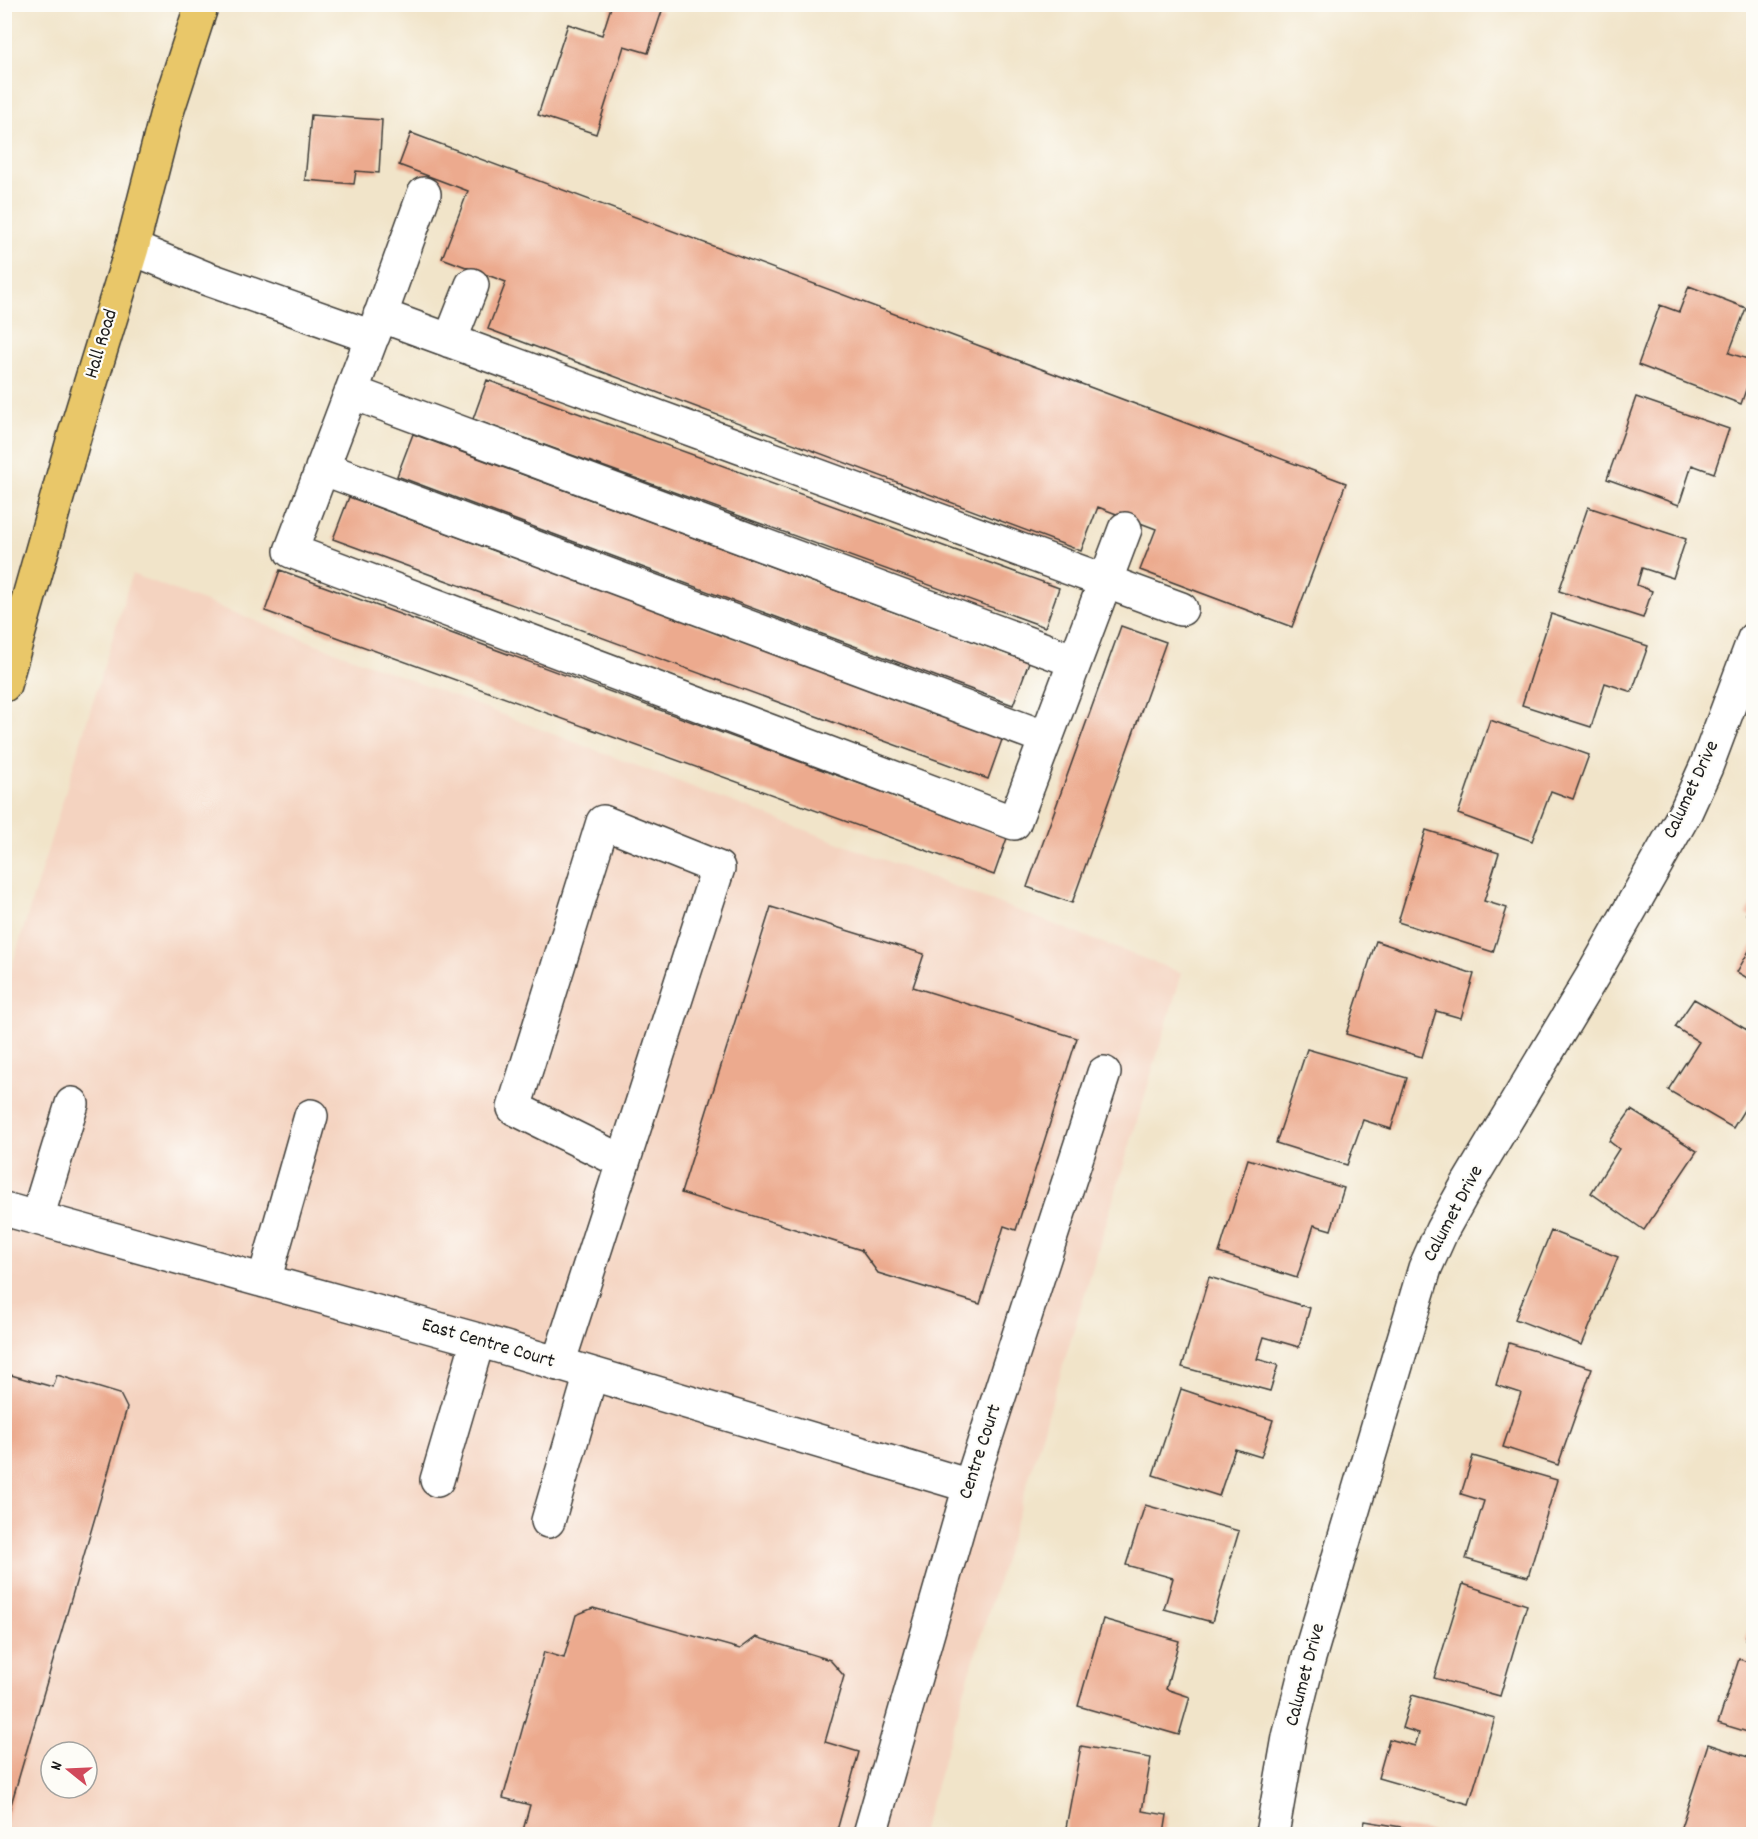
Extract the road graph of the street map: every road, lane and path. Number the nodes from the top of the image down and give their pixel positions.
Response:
1 (202, 4) edge
2 (424, 194) dead end
3 (132, 248) junction
4 (472, 285) dead end
5 (376, 326) junction
6 (450, 341) junction
7 (351, 392) junction
8 (322, 468) junction
9 (1125, 529) dead end
10 (1105, 582) junction
11 (1181, 609) dead end
12 (1754, 639) edge
13 (1075, 661) junction
14 (4, 685) edge
15 (1046, 738) junction
16 (1104, 1073) dead end
17 (72, 1104) dead end
18 (311, 1116) dead end
19 (624, 1162) junction
20 (4, 1209) edge
21 (37, 1218) junction
22 (264, 1281) junction
23 (478, 1340) junction
24 (558, 1364) junction
25 (591, 1374) junction
26 (437, 1480) dead end
27 (970, 1486) junction
28 (548, 1521) dead end
29 (870, 1834) edge
30 (1272, 1834) edge

1 - 3 highway, Hall Road
2 - 5 street
3 - 5 street
3 - 14 highway, Hall Road
4 - 6 street
5 - 6 street
5 - 7 street
6 - 10 street
7 - 8 street
7 - 13 street
8 - 15 street
8 - 15 street
9 - 10 street
10 - 11 street
10 - 13 street
12 - 30 street, Calumet Drive
13 - 15 street
16 - 27 street, Centre Court
17 - 21 street
18 - 22 street
19 - 19 street
19 - 24 street
20 - 21 street, East Centre Court
21 - 22 street, East Centre Court
22 - 23 street, East Centre Court
23 - 24 street, East Centre Court
23 - 26 street
24 - 25 street, East Centre Court
25 - 27 street, East Centre Court
25 - 28 street
27 - 29 street, Centre Court

